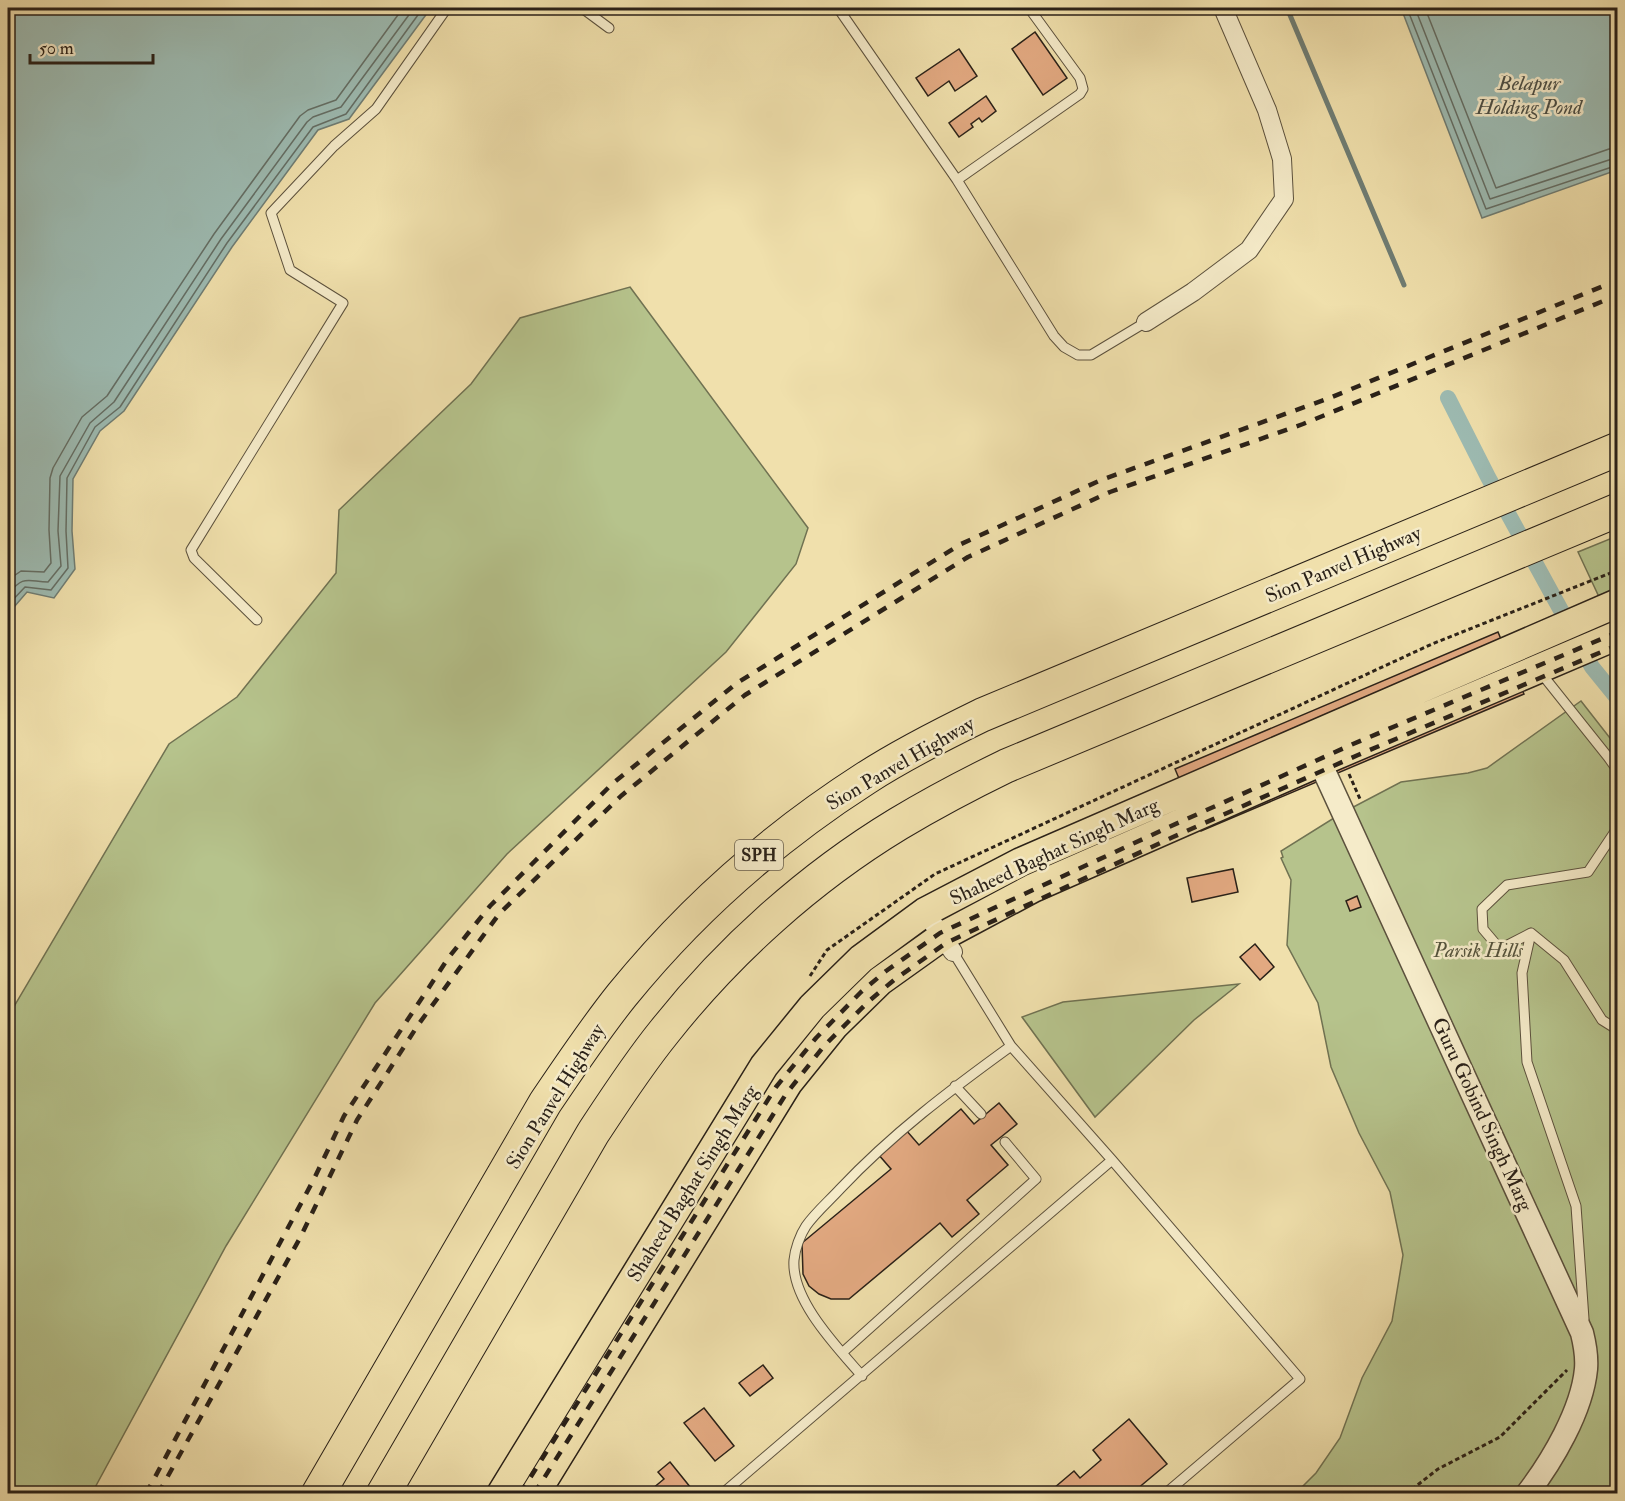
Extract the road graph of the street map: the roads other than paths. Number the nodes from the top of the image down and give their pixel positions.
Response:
1 (447, 8) edge
2 (582, 8) edge
3 (838, 8) edge
4 (1029, 8) edge
5 (1223, 8) edge
6 (609, 28) dead end
7 (957, 180) junction
8 (1146, 322) joint
9 (1617, 449) edge
10 (1617, 510) edge
11 (1617, 603) edge
12 (257, 620) dead end
13 (1609, 638) edge
14 (1541, 667) junction
15 (1325, 756) junction
16 (1617, 771) edge
17 (1617, 827) edge
18 (925, 912) junction
19 (1532, 933) junction
20 (948, 944) junction
21 (1617, 1030) edge
22 (1011, 1046) junction
23 (955, 1086) junction
24 (981, 1114) dead end
25 (1005, 1142) dead end
26 (1112, 1160) junction
27 (1586, 1352) junction
28 (842, 1353) junction
29 (862, 1376) junction
30 (318, 1494) edge
31 (383, 1494) edge
32 (501, 1494) edge
33 (536, 1494) edge
34 (722, 1494) edge
35 (1165, 1494) edge
36 (1527, 1494) edge

1 - 12 lane
2 - 6 lane
3 - 7 lane
4 - 7 lane
5 - 8 street
7 - 8 lane
9 - 30 highway, Sion Panvel Highway / SPH
10 - 31 highway
11 - 15 main road, Shaheed Baghat Singh Marg
13 - 14 main road, Shaheed Baghat Singh Marg
14 - 15 main road, Shaheed Baghat Singh Marg
14 - 16 lane
15 - 18 main road, Shaheed Baghat Singh Marg
15 - 20 main road, Shaheed Baghat Singh Marg
15 - 27 street, Guru Gobind Singh Marg
17 - 19 lane
18 - 20 street
18 - 32 main road, Shaheed Baghat Singh Marg
19 - 21 lane
19 - 27 lane
20 - 22 lane
20 - 33 main road, Shaheed Baghat Singh Marg
22 - 23 lane
22 - 26 lane
23 - 24 lane
23 - 28 lane
25 - 28 lane
26 - 29 lane
26 - 35 lane
27 - 36 street, Guru Gobind Singh Marg
28 - 29 lane
29 - 34 lane

